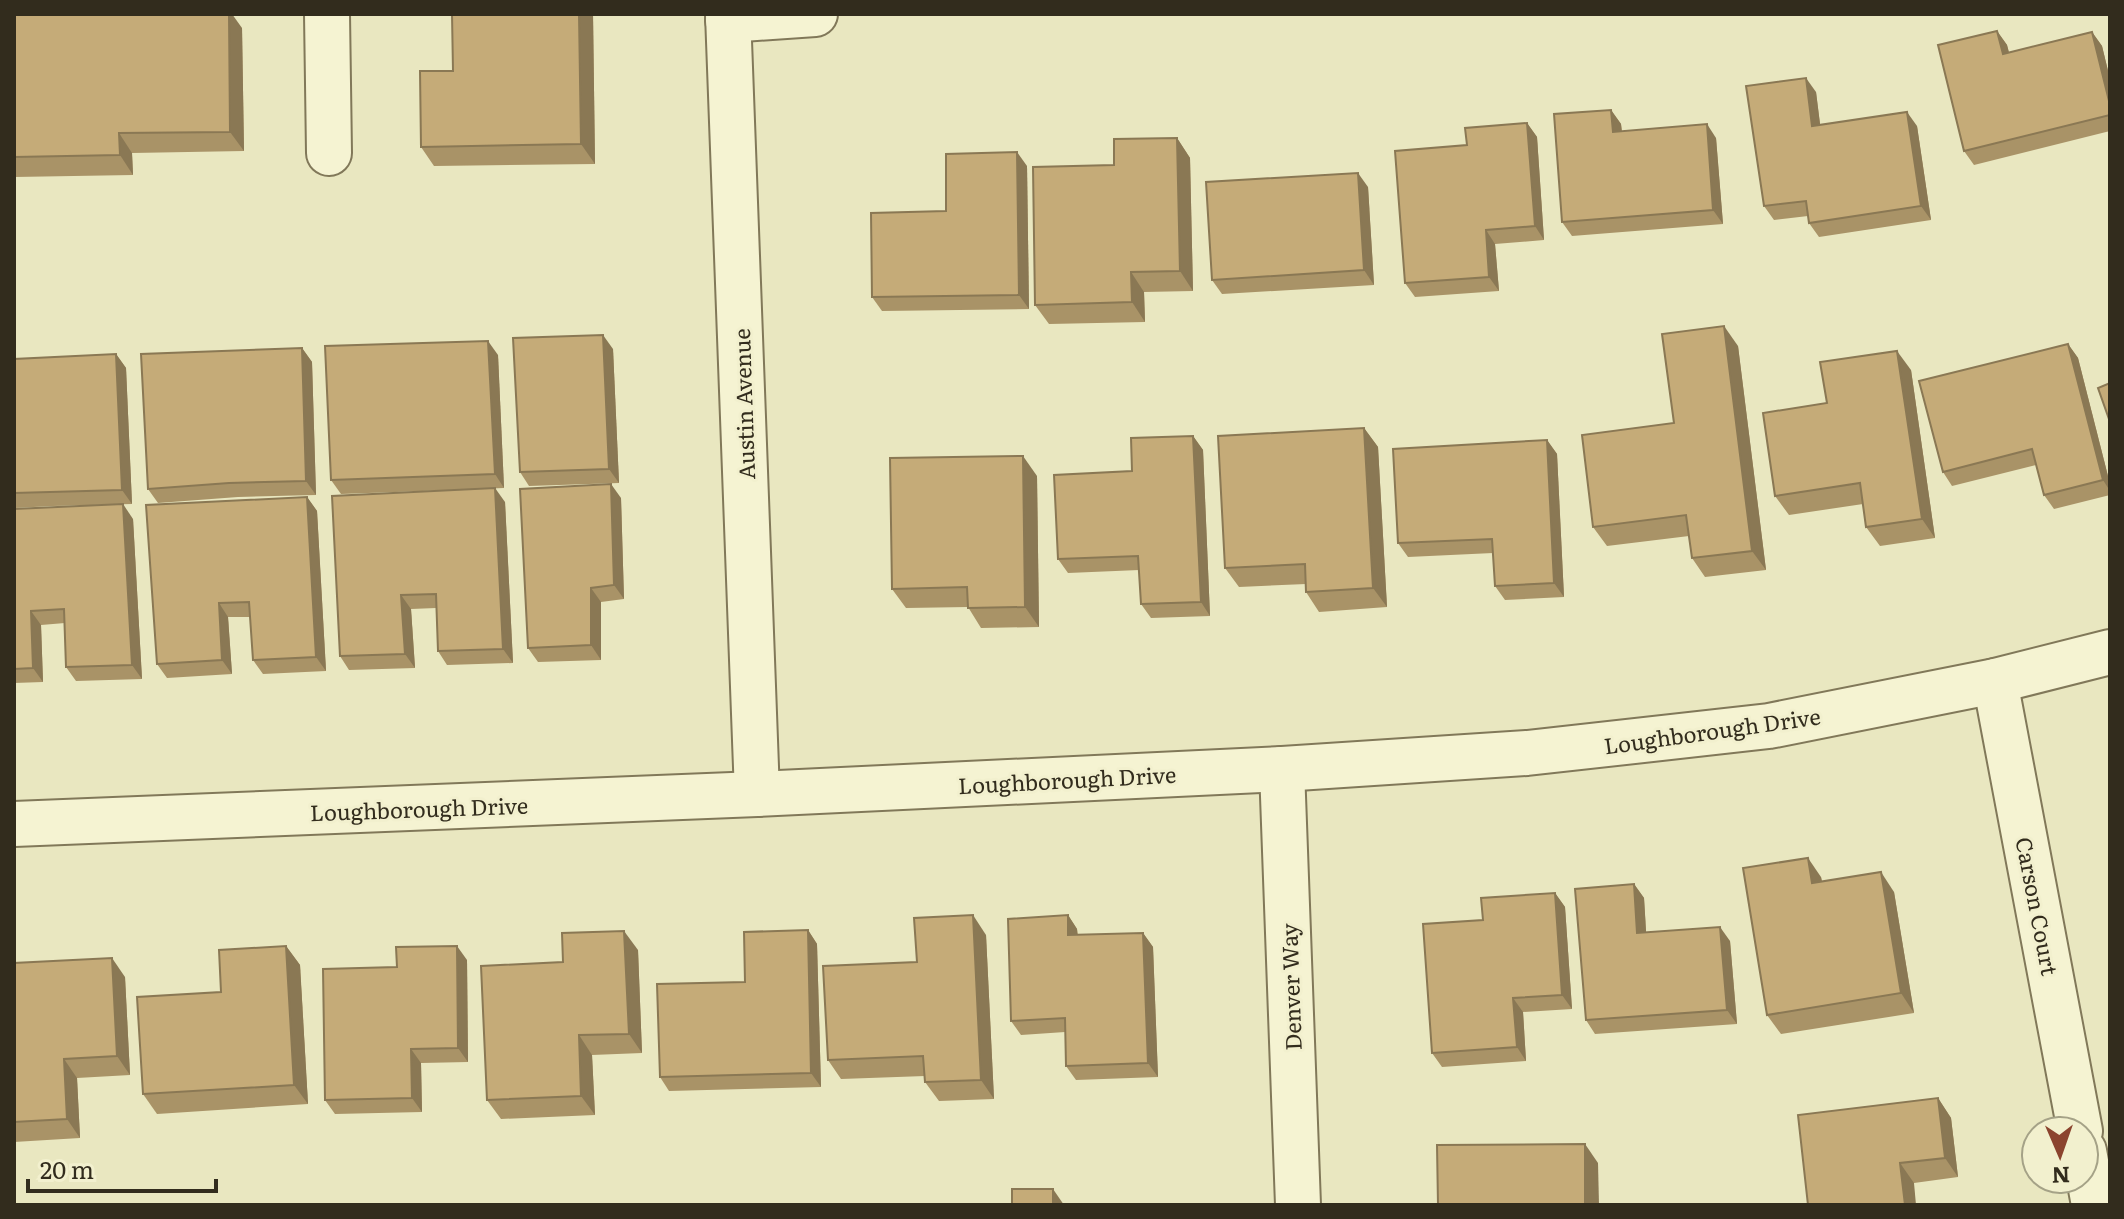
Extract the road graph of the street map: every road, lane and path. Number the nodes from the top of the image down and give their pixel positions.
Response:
1 (327, 14) edge
2 (815, 14) edge
3 (728, 17) edge
4 (329, 153) dead end
5 (2110, 652) edge
6 (1995, 681) junction
7 (1282, 769) junction
8 (757, 794) junction
9 (14, 824) edge
10 (2077, 1115) edge
11 (1298, 1205) edge

1 - 4 street
2 - 3 street
3 - 8 street, Austin Avenue
5 - 6 street, Loughborough Drive
6 - 7 street, Loughborough Drive
6 - 10 street, Carson Court
7 - 8 street, Loughborough Drive
7 - 11 street, Denver Way
8 - 9 street, Loughborough Drive

